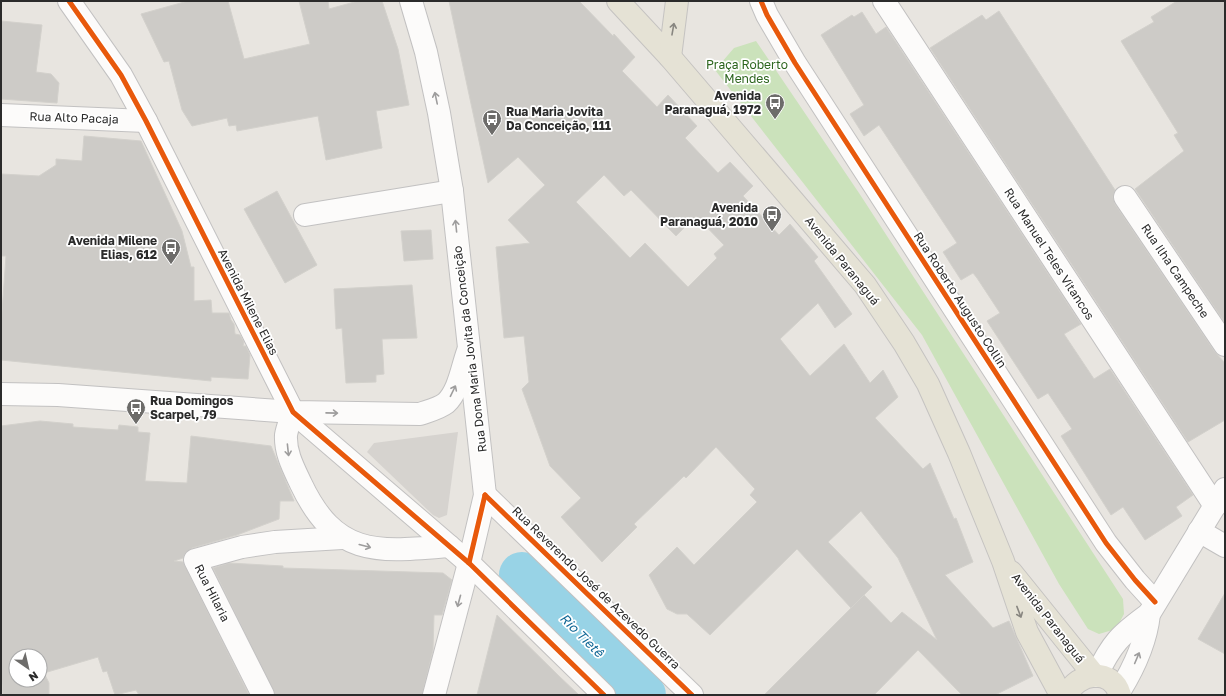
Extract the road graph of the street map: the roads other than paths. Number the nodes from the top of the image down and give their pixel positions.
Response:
1 (69, 1) edge
2 (411, 1) edge
3 (618, 1) edge
4 (677, 1) edge
5 (761, 1) edge
6 (884, 1) edge
7 (670, 57) junction
8 (1, 115) edge
9 (146, 121) junction
10 (452, 191) junction
11 (1125, 197) dead end
12 (305, 215) dead end
13 (1225, 345) edge
14 (469, 348) junction
15 (1, 394) edge
16 (293, 412) junction
17 (485, 495) junction
18 (1220, 497) edge
19 (1200, 531) junction
20 (342, 538) junction
21 (449, 546) junction
22 (1225, 546) edge
23 (1003, 561) junction
24 (469, 564) junction
25 (1152, 608) junction
26 (1095, 676) junction
27 (1119, 694) edge
28 (263, 695) edge
29 (434, 695) edge
30 (604, 695) edge
31 (692, 695) edge
32 (1061, 695) edge
33 (1067, 695) edge

1 - 9 street, Avenida Milene Elias
10 -> 2 street, Rua Dona Maria Jovita da Conceição
3 - 7 main road, Avenida Paranaguá
7 -> 4 main road
5 - 25 street, Rua Roberto Augusto Collin
6 - 18 street, Rua Manuel Teles Vitancos
7 - 23 main road, Avenida Paranaguá
8 - 9 street, Rua Alto Pacaja
9 - 16 street, Avenida Milene Elias
10 - 12 street
14 -> 10 street, Rua Dona Maria Jovita da Conceição
11 - 13 street, Rua Ilha Campeche
16 -> 14 street
14 - 17 street, Rua Dona Maria Jovita da Conceição
15 - 16 street
16 -> 20 street
16 - 21 street, Avenida Milene Elias
17 - 24 street, Rua Dona Maria Jovita da Conceição
17 - 31 street, Rua Reverendo José de Azevedo Guerra
18 - 19 street
19 - 22 street
19 - 25 street
20 -> 21 street
20 - 28 street, Rua Hilaria
21 - 24 street, Avenida Milene Elias
23 - 26 main road, Avenida Paranaguá
23 -> 32 main road, Avenida Paranaguá
24 -> 29 street, Rua Dona Maria Jovita da Conceição
24 - 30 street
25 - 26 street
27 -> 25 street
26 - 27 main road
26 - 33 main road

